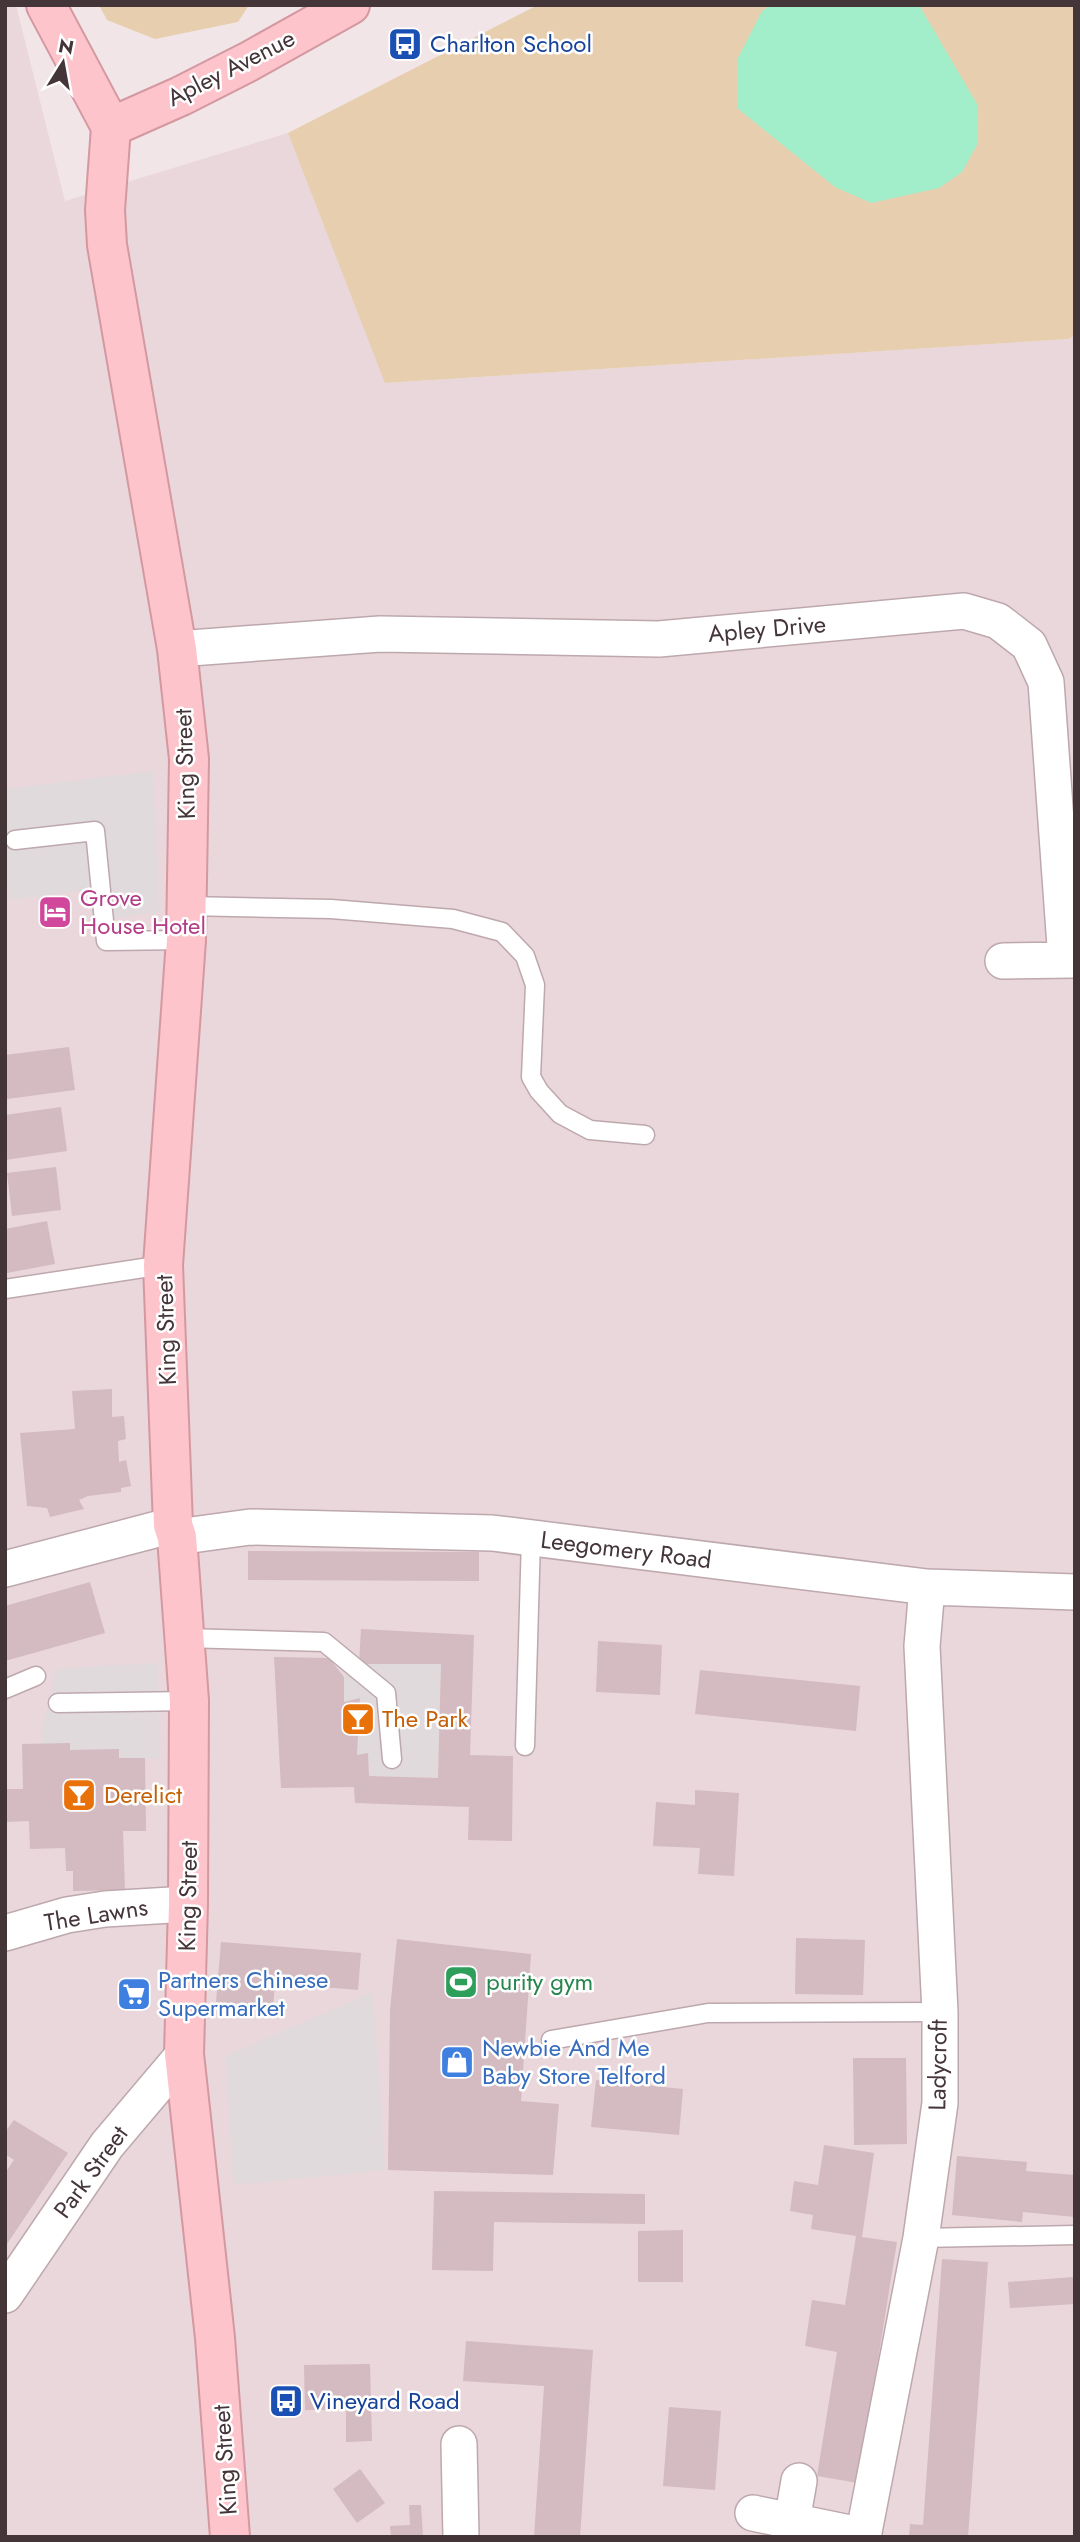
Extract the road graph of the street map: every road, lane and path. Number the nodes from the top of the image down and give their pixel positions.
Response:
1 (46, 5) edge
2 (349, 5) edge
3 (111, 127) junction
4 (177, 649) junction
5 (15, 840) dead end
6 (186, 923) junction
7 (1071, 960) edge
8 (1003, 961) dead end
9 (645, 1135) dead end
10 (163, 1265) junction
11 (5, 1289) edge
12 (175, 1531) junction
13 (531, 1538) junction
14 (5, 1569) edge
15 (927, 1587) junction
16 (1075, 1592) edge
17 (184, 1638) junction
18 (36, 1676) dead end
19 (5, 1689) edge
20 (189, 1701) junction
21 (58, 1703) dead end
22 (525, 1746) dead end
23 (392, 1759) dead end
24 (188, 1904) junction
25 (5, 1933) edge
26 (940, 2012) junction
27 (551, 2040) dead end
28 (184, 2054) junction
29 (1075, 2235) edge
30 (921, 2238) junction
31 (5, 2295) edge
32 (459, 2444) dead end
33 (799, 2481) dead end
34 (753, 2513) dead end
35 (792, 2521) junction
36 (864, 2536) edge
37 (230, 2537) edge
38 (461, 2537) edge

1 - 3 street
2 - 3 street, Apley Avenue
3 - 4 street, King Street
4 - 6 street, King Street
4 - 7 street, Apley Drive
5 - 6 lane
6 - 9 lane
6 - 10 street, King Street
7 - 8 street, Apley Drive
10 - 11 lane
10 - 12 street, King Street
12 - 13 street, Leegomery Road
12 - 14 street, Leegomery Road
12 - 17 street, King Street
13 - 15 street, Leegomery Road
13 - 22 lane
15 - 16 street, Leegomery Road
15 - 26 street, Ladycroft
17 - 20 street, King Street
17 - 23 lane
18 - 19 lane
20 - 21 lane
20 - 24 street, King Street
24 - 25 street, The Lawns
24 - 28 street, King Street
26 - 27 lane
26 - 30 street, Ladycroft
28 - 31 street, Park Street
28 - 37 street, King Street
29 - 30 lane
30 - 36 street, Ladycroft
32 - 38 street
33 - 35 street
34 - 35 street
35 - 36 street

